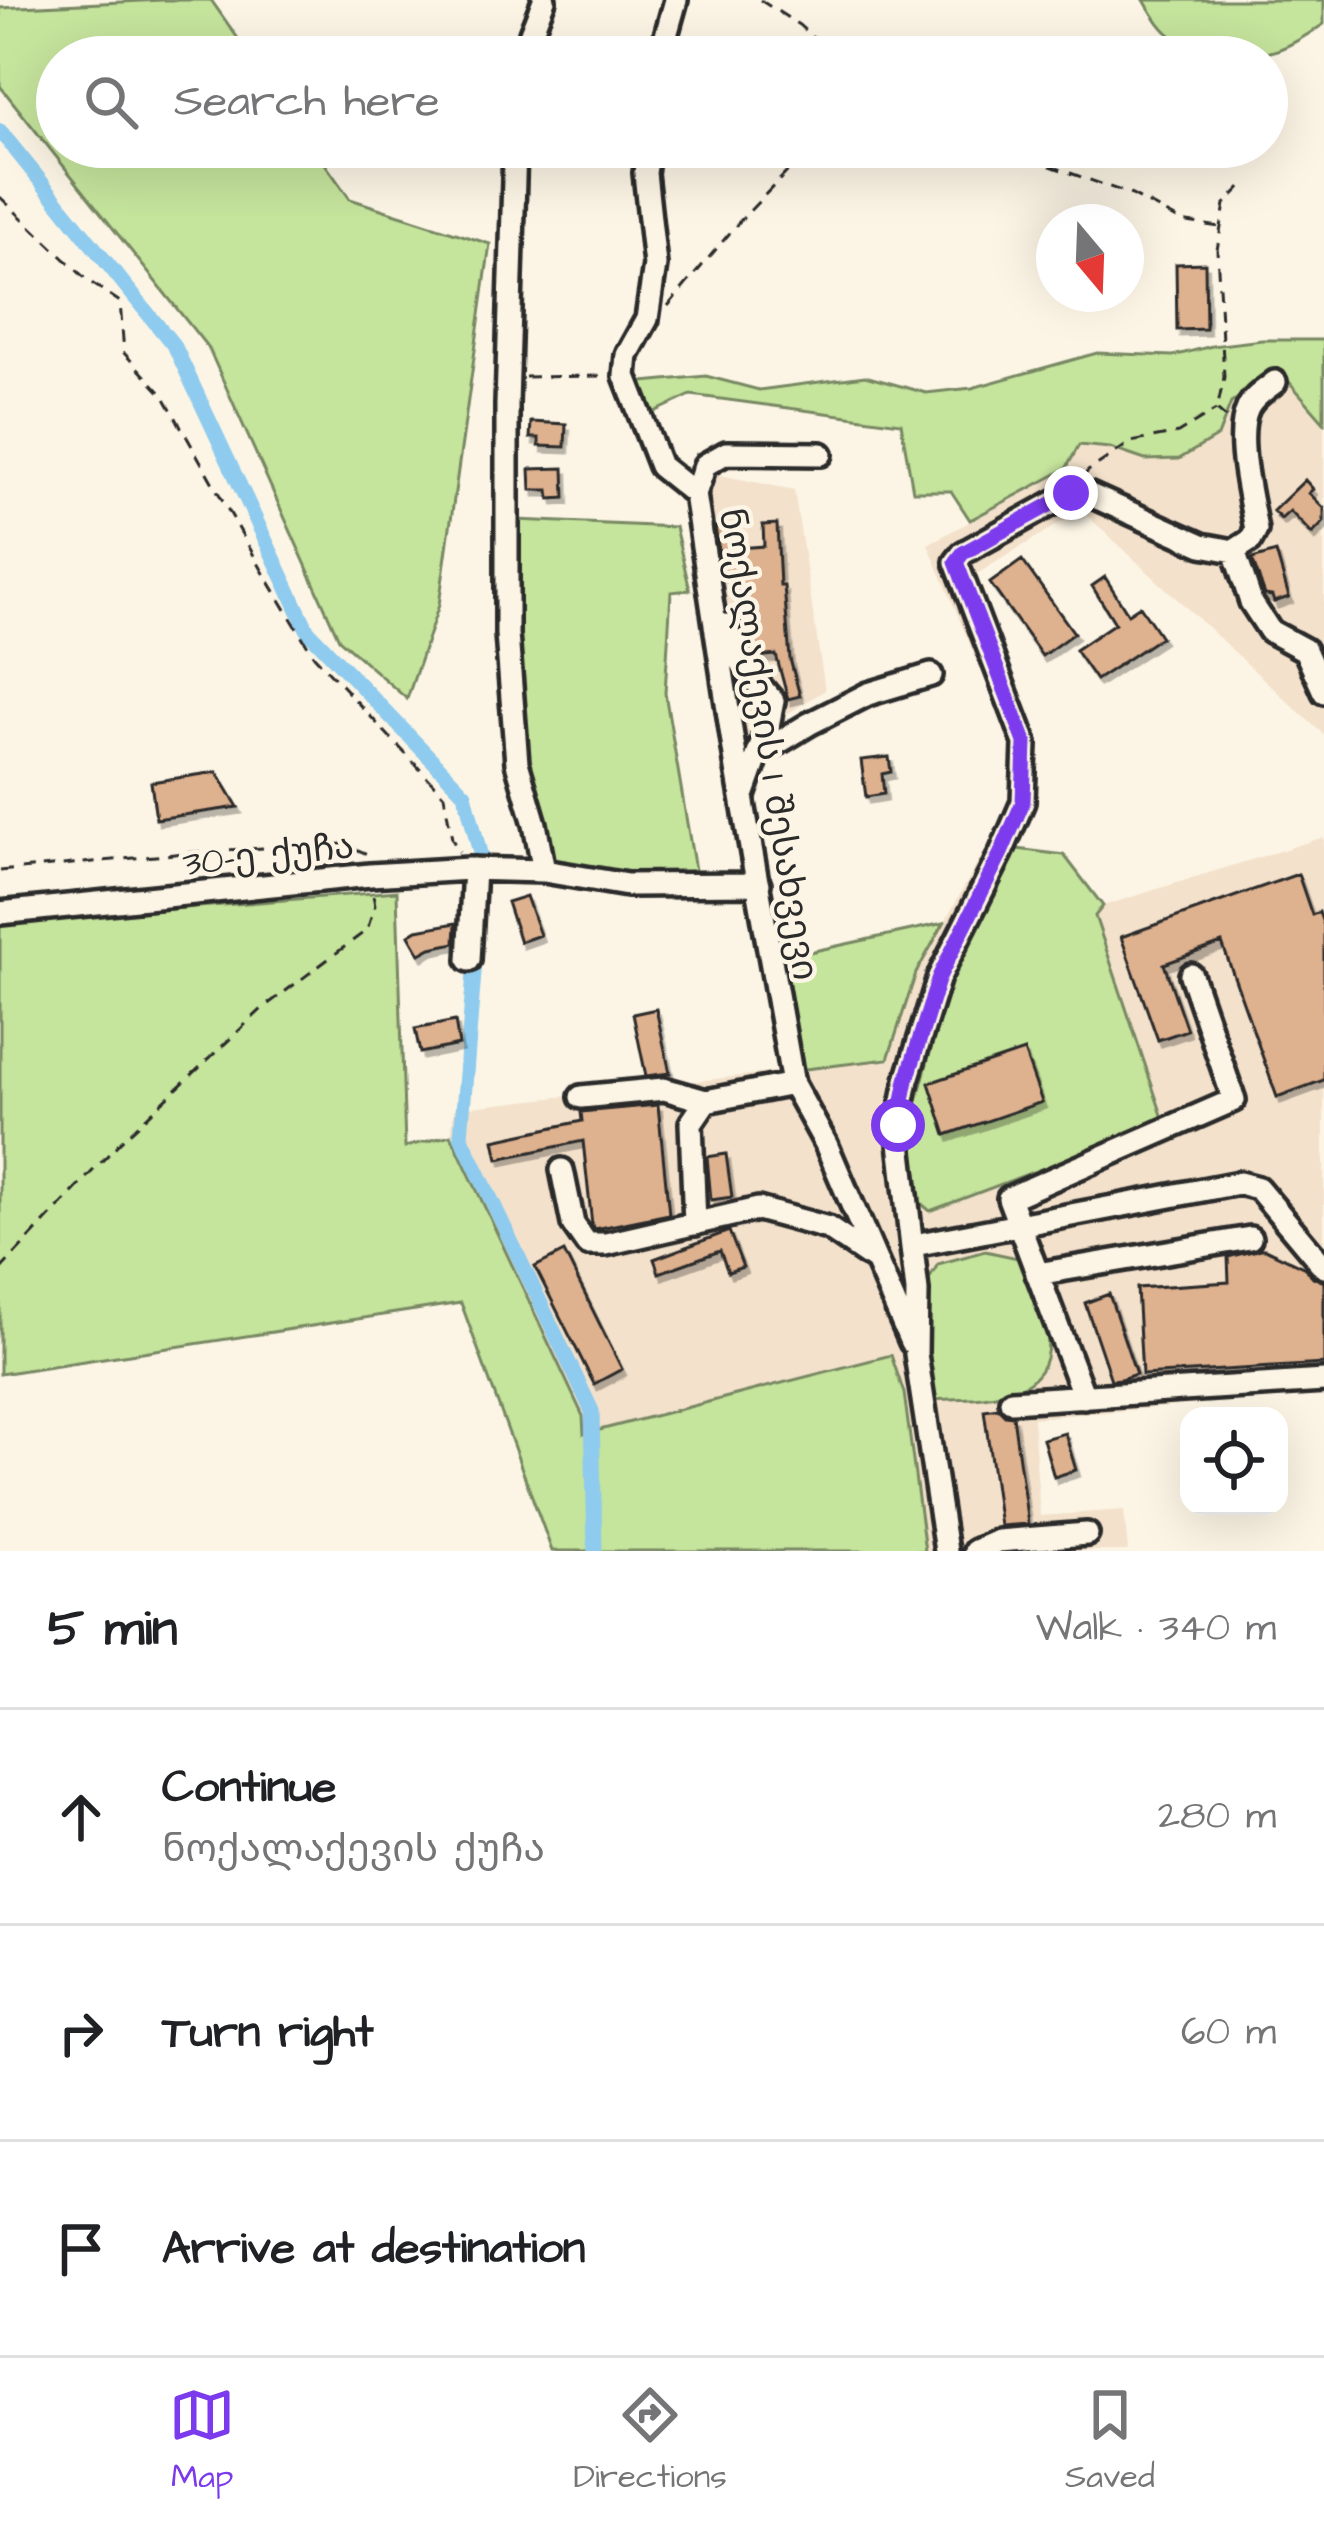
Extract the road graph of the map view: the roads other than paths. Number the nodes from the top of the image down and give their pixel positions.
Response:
1 (544, 0) edge
2 (676, 0) edge
3 (530, 36) edge
4 (666, 36) edge
5 (514, 168) edge
6 (646, 168) edge
7 (1275, 382) dead end
8 (821, 454) dead end
9 (695, 494) junction
10 (1234, 551) junction
11 (721, 593) dead end
12 (931, 675) dead end
13 (1324, 692) edge
14 (758, 755) junction
15 (743, 797) junction
16 (472, 869) junction
17 (544, 871) junction
18 (758, 884) junction
19 (0, 914) edge
20 (469, 960) dead end
21 (1191, 975) dead end
22 (794, 1084) junction
23 (581, 1097) dead end
24 (706, 1101) junction
25 (562, 1170) dead end
26 (695, 1224) junction
27 (1019, 1225) junction
28 (1250, 1238) dead end
29 (914, 1245) junction
30 (875, 1260) junction
31 (1324, 1267) edge
32 (1037, 1274) junction
33 (916, 1354) junction
34 (1324, 1381) edge
35 (1084, 1396) junction
36 (1011, 1401) dead end
37 (1087, 1534) dead end
38 (946, 1551) edge
39 (975, 1551) edge

1 - 3 street
2 - 4 street
5 - 17 street
6 - 9 street, ნოქალაქევის I შესახვევი
7 - 10 street
8 - 9 street
9 - 15 street, ნოქალაქევის I შესახვევი
10 - 13 street
10 - 29 street
11 - 14 street
12 - 14 street
14 - 15 street
15 - 18 street, ნოქალაქევის I შესახვევი
16 - 17 street, 30-ე ქუჩა
16 - 19 street, 30-ე ქუჩა
16 - 20 street
17 - 18 street, 30-ე ქუჩა
18 - 22 street, ნოქალაქევის I შესახვევი
21 - 27 street
22 - 24 street
22 - 30 street, ნოქალაქევის I შესახვევი
23 - 24 street
24 - 26 street
25 - 26 street
26 - 30 street
27 - 29 street
27 - 31 street
27 - 32 street
28 - 32 street
29 - 33 street
30 - 33 street, ნოქალაქევის I შესახვევი
32 - 35 street
33 - 38 street
34 - 35 street
35 - 36 street
37 - 39 street

